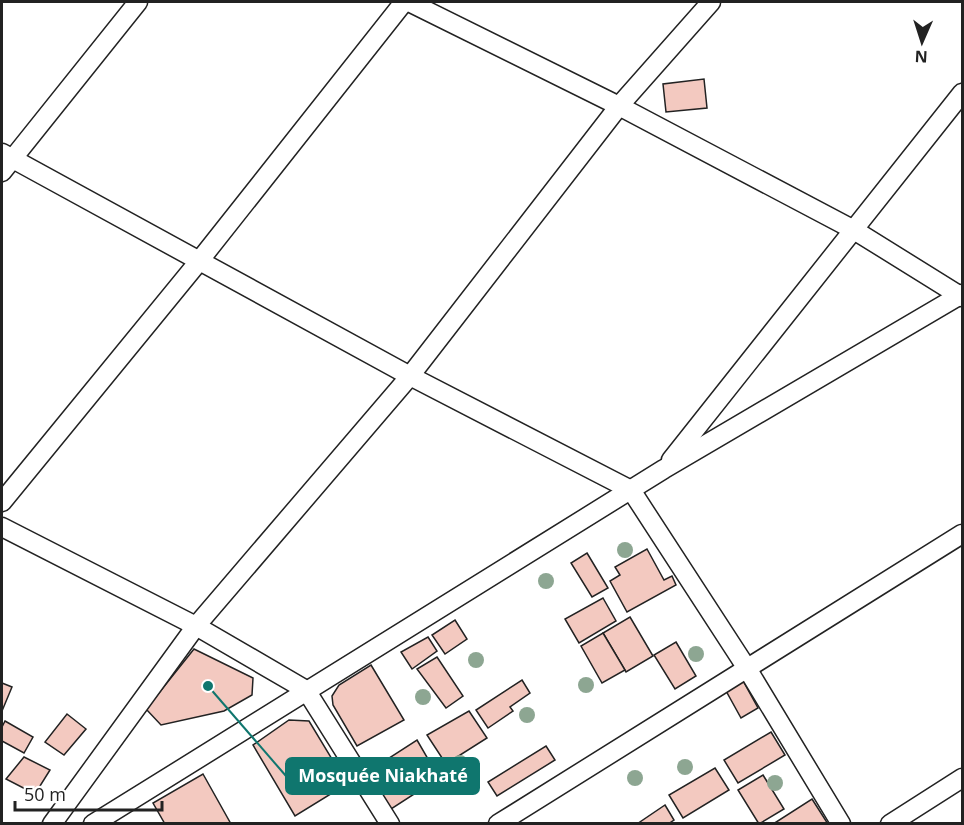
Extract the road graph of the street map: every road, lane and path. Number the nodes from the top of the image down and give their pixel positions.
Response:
1 (138, 2) edge
2 (404, 2) edge
3 (409, 2) edge
4 (711, 2) edge
5 (963, 93) edge
6 (619, 106) junction
7 (5, 161) edge
8 (854, 230) junction
9 (200, 260) junction
10 (962, 295) edge
11 (410, 376) junction
12 (664, 469) junction
13 (631, 490) junction
14 (2, 502) edge
15 (2, 527) edge
16 (963, 534) edge
17 (196, 626) junction
18 (747, 670) junction
19 (306, 690) junction
20 (963, 778) edge
21 (51, 824) edge
22 (93, 824) edge
23 (390, 824) edge
24 (498, 824) edge
25 (841, 824) edge
26 (890, 824) edge

1 - 7 street
2 - 9 street
3 - 6 street
4 - 6 street
5 - 8 street
6 - 8 street
6 - 11 street
7 - 9 street
8 - 10 street
8 - 12 street
9 - 11 street
9 - 14 street
10 - 12 street
11 - 13 street
11 - 17 street
12 - 13 street
13 - 18 street
13 - 19 street
15 - 17 street
16 - 18 street
17 - 19 street
17 - 21 street
18 - 24 street
18 - 25 street
19 - 22 street
19 - 23 street
20 - 26 street

